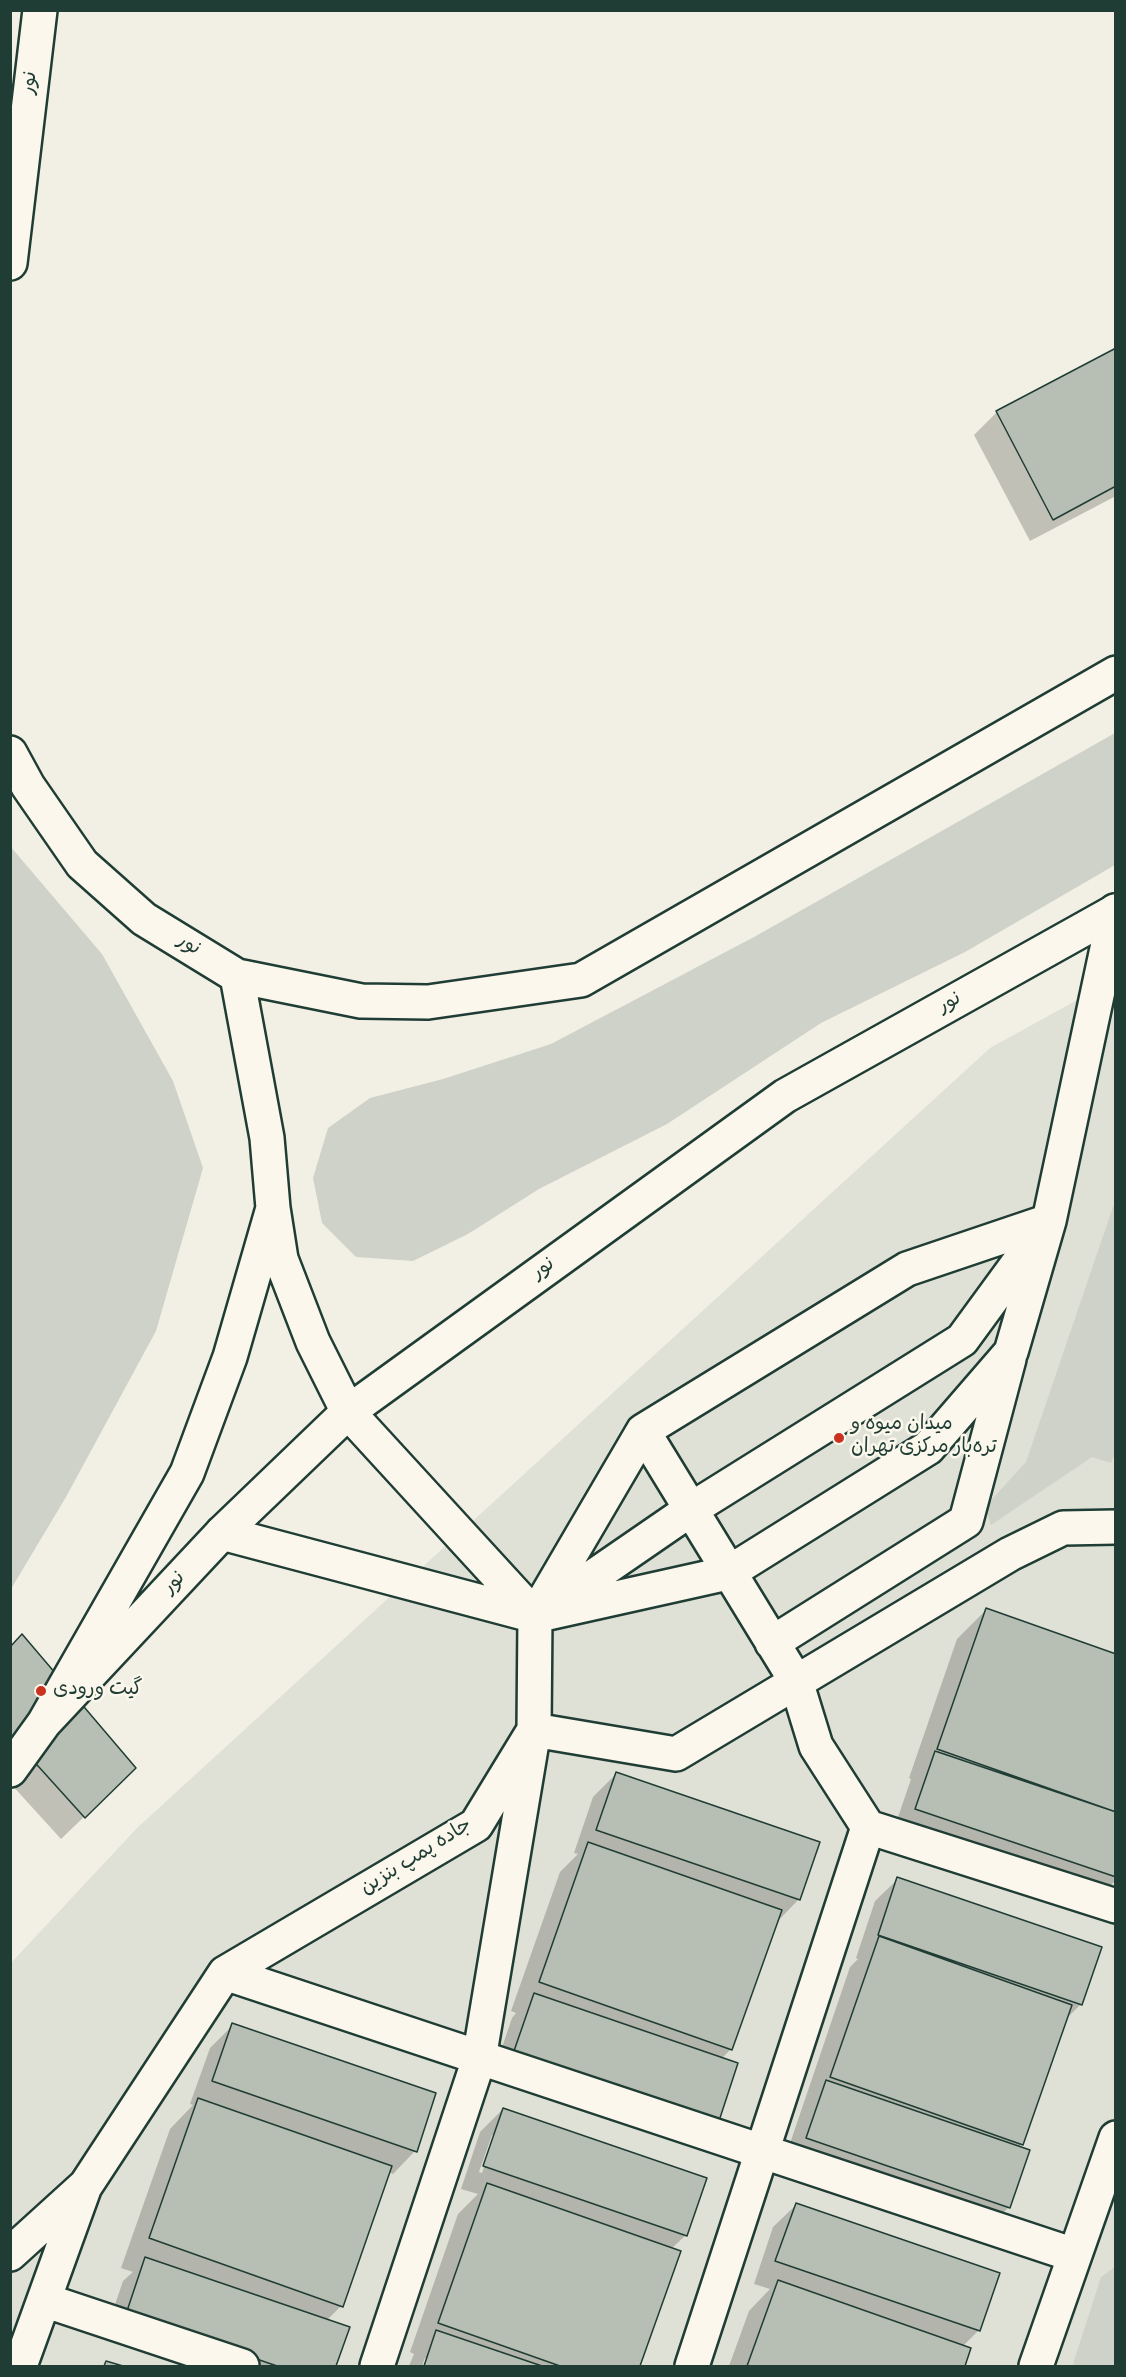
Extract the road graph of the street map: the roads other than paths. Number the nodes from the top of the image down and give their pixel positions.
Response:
1 (40, 10) edge
2 (10, 264) edge
3 (1116, 673) edge
4 (10, 753) edge
5 (1116, 911) edge
6 (237, 976) junction
7 (273, 1208) junction
8 (1049, 1221) junction
9 (1011, 1352) junction
10 (348, 1412) junction
11 (643, 1431) junction
12 (690, 1510) junction
13 (1116, 1527) edge
14 (222, 1533) junction
15 (728, 1573) junction
16 (535, 1616) junction
17 (772, 1643) junction
18 (796, 1682) junction
19 (44, 1723) junction
20 (534, 1730) junction
21 (10, 1770) edge
22 (868, 1827) junction
23 (1116, 1906) edge
24 (225, 1973) junction
25 (479, 2059) junction
26 (1116, 2138) edge
27 (762, 2153) junction
28 (86, 2185) junction
29 (1104, 2210) edge
30 (10, 2254) edge
31 (1074, 2255) junction
32 (44, 2300) junction
33 (20, 2367) edge
34 (242, 2367) edge
35 (377, 2367) edge
36 (692, 2367) edge
37 (1036, 2367) edge

1 - 2 main road, نور
3 - 6 main road, نور
4 - 6 main road, نور
5 - 8 main road
5 - 10 main road, نور
6 - 7 main road
7 - 10 main road
7 - 19 main road
8 - 9 main road
8 - 11 main road
8 - 12 main road
9 - 15 main road
9 - 17 main road
10 - 14 main road, نور
10 - 16 main road
11 - 12 main road
11 - 16 main road
12 - 15 main road
12 - 16 main road
13 - 18 main road
14 - 16 main road
14 - 19 main road, نور
15 - 16 main road
15 - 17 main road
16 - 20 main road
17 - 18 main road
18 - 20 main road
18 - 22 main road
19 - 21 main road
20 - 24 main road, جاده پمپ بنزین
20 - 25 main road
22 - 23 main road
22 - 27 main road
24 - 25 main road
24 - 28 main road, جاده پمپ بنزین
25 - 27 main road
25 - 35 main road
26 - 29 main road
27 - 31 main road
27 - 36 main road
28 - 30 main road, جاده پمپ بنزین
28 - 32 main road
29 - 31 main road
31 - 37 main road
32 - 33 main road
32 - 34 main road

